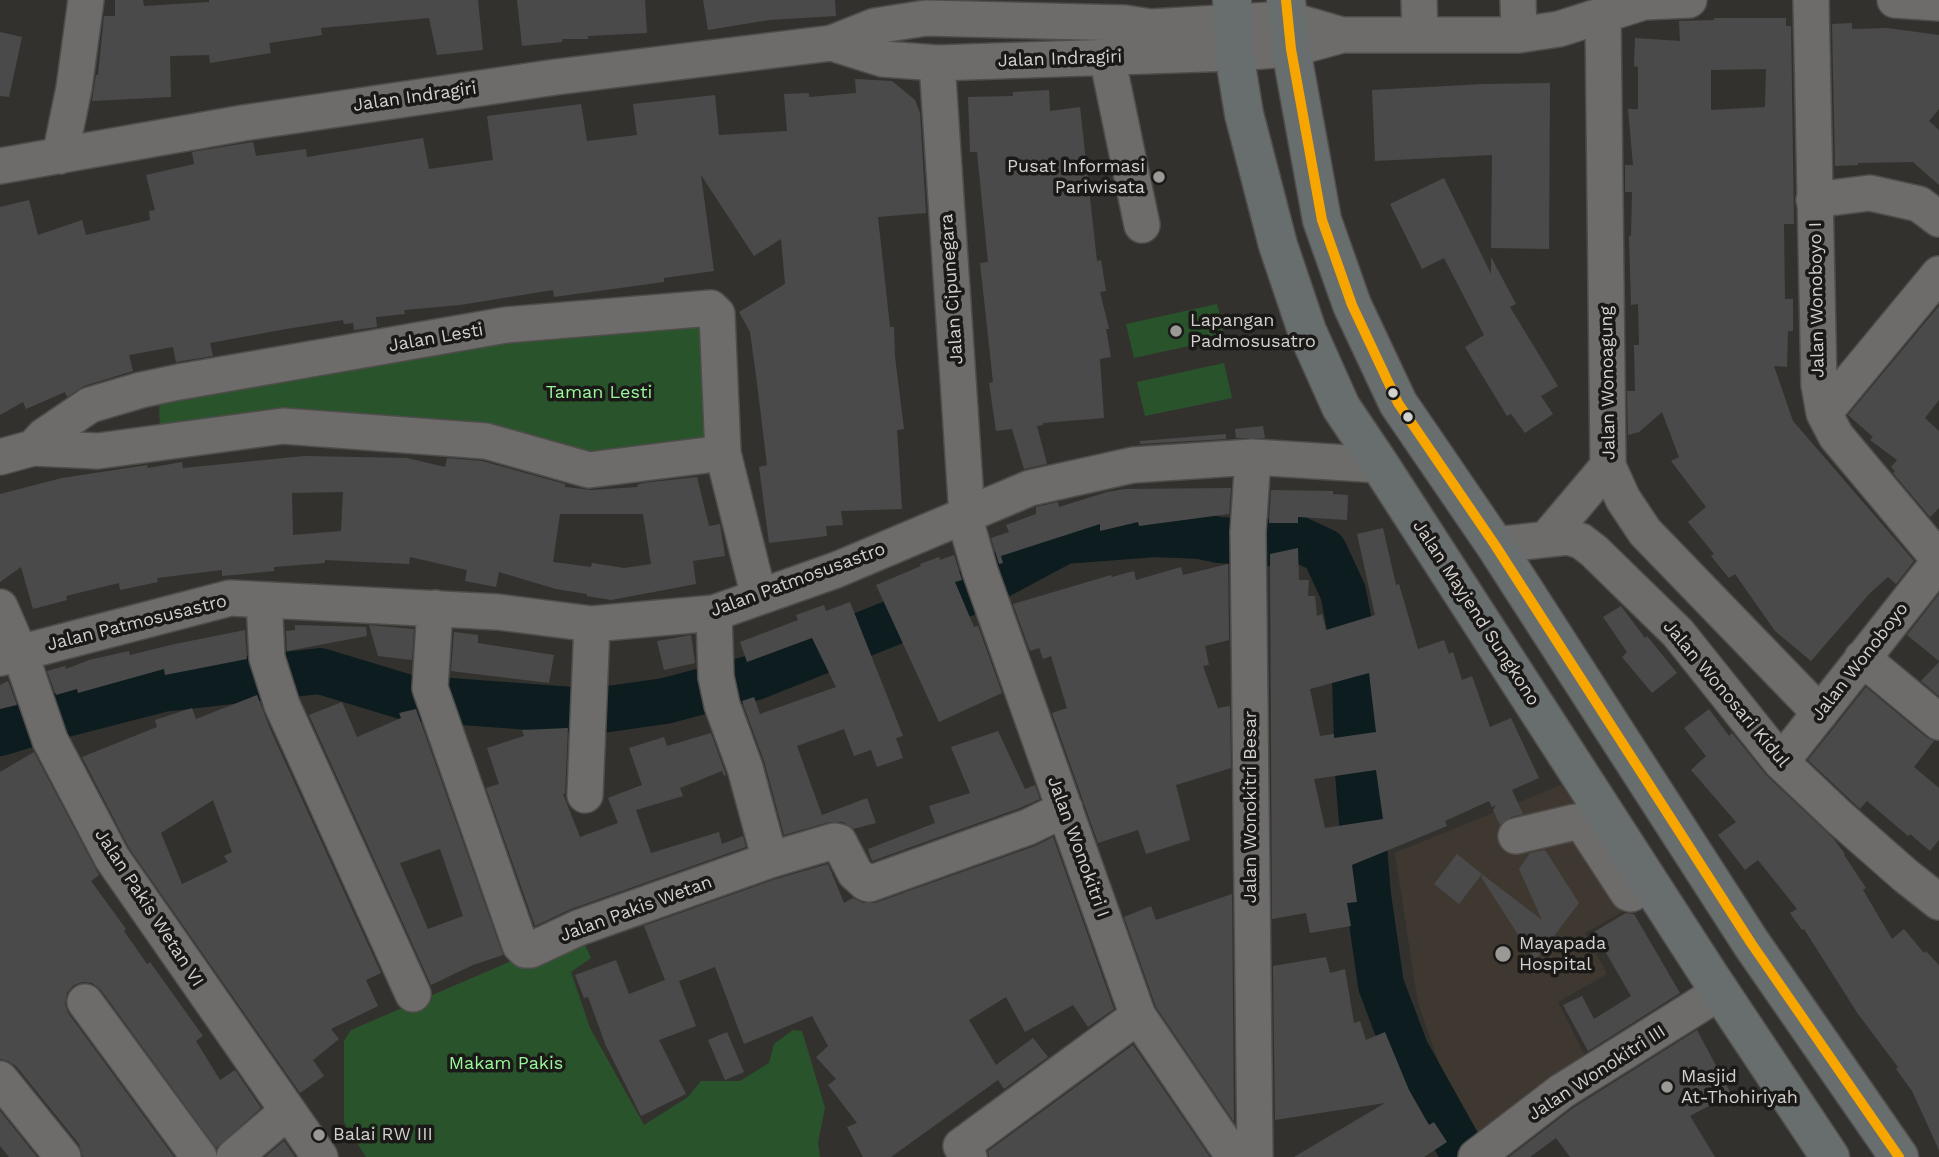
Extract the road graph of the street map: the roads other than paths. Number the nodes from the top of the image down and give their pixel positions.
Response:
1 (86, 0) edge
2 (1419, 0) edge
3 (1518, 0) edge
4 (1689, 0) edge
5 (1811, 0) edge
6 (1895, 0) edge
7 (1939, 3) edge
8 (926, 9) edge
9 (1123, 11) edge
10 (1603, 15) junction
11 (1288, 23) edge
12 (1233, 25) edge
13 (1420, 35) junction
14 (1519, 35) junction
15 (832, 43) junction
16 (1107, 57) junction
17 (937, 63) junction
18 (60, 156) junction
19 (0, 166) edge
20 (1814, 200) junction
21 (1939, 219) edge
22 (1142, 225) dead end
23 (1939, 274) edge
24 (1824, 413) junction
25 (16, 453) edge
26 (723, 453) junction
27 (1253, 457) junction
28 (1380, 465) junction
29 (1608, 466) junction
30 (965, 515) junction
31 (1548, 537) junction
32 (1495, 545) junction
33 (1939, 561) edge
34 (759, 597) junction
35 (264, 600) junction
36 (0, 607) edge
37 (435, 608) junction
38 (714, 613) junction
39 (592, 624) junction
40 (10, 655) edge
41 (1862, 658) junction
42 (1820, 713) junction
43 (1939, 722) edge
44 (1781, 762) junction
45 (585, 795) dead end
46 (1065, 809) junction
47 (1590, 816) junction
48 (1516, 836) dead end
49 (770, 860) junction
50 (1939, 902) edge
51 (1720, 992) junction
52 (413, 994) dead end
53 (85, 1002) dead end
54 (1138, 1016) junction
55 (0, 1079) edge
56 (288, 1111) junction
57 (1479, 1155) edge
58 (63, 1157) edge
59 (199, 1157) edge
60 (234, 1157) edge
61 (320, 1157) edge
62 (969, 1157) edge
63 (1234, 1157) edge
64 (1255, 1157) edge
65 (1830, 1157) edge
66 (1899, 1157) edge

1 - 18 street
2 - 13 street
3 - 14 street
4 - 10 street, Jalan Indragiri
5 - 20 street, Jalan Wonoboyo I
6 - 7 street
8 - 9 street, Jalan Indragiri
8 - 15 street, Jalan Indragiri
9 - 12 street, Jalan Indragiri
10 - 14 street, Jalan Indragiri
10 - 29 street, Jalan Wonoagung
11 - 12 street, Jalan Indragiri
11 - 13 street, Jalan Indragiri
11 - 32 main road
12 - 16 street, Jalan Indragiri
12 - 28 main road, Jalan Mayjend Sungkono
13 - 14 street, Jalan Indragiri
15 - 17 street, Jalan Indragiri
15 - 18 street, Jalan Indragiri
16 - 17 street, Jalan Indragiri
16 - 22 street
17 - 30 street, Jalan Cipunegara
18 - 19 street, Jalan Indragiri
20 - 21 street
20 - 24 street, Jalan Wonoboyo I
23 - 24 street
24 - 33 street, Jalan Wonoboyo I
25 - 26 street, Jalan Lesti
25 - 26 street, Jalan Lesti
26 - 34 street, Jalan Lesti
27 - 28 street, Jalan Patmosusastro
27 - 30 street, Jalan Patmosusastro
27 - 64 street, Jalan Wonokitri Besar
28 - 47 main road, Jalan Mayjend Sungkono
29 - 31 street
29 - 42 street, Jalan Wonoagung
30 - 34 street, Jalan Patmosusastro
30 - 46 street, Jalan Wonokitri I
31 - 32 street, Jalan Wonosari Kidul
31 - 44 street, Jalan Wonosari Kidul
32 - 66 main road
33 - 41 street, Jalan Wonoboyo
34 - 38 street, Jalan Patmosusastro
35 - 37 street, Jalan Patmosusastro
35 - 40 street, Jalan Patmosusastro
35 - 52 street
36 - 40 street, Jalan Pakis Wetan VI
37 - 39 street, Jalan Patmosusastro
37 - 49 street, Jalan Pakis Wetan
38 - 39 street, Jalan Patmosusastro
38 - 49 street
39 - 45 street
40 - 56 street, Jalan Pakis Wetan VI
41 - 42 street, Jalan Wonoboyo
41 - 43 street
42 - 44 street, Jalan Wonoboyo
44 - 50 street, Jalan Wonosari Kidul
46 - 49 street, Jalan Pakis Wetan
46 - 54 street, Jalan Wonokitri I
47 - 48 street
47 - 51 main road, Jalan Mayjend Sungkono
51 - 57 street, Jalan Wonokitri III
51 - 65 main road, Jalan Mayjend Sungkono
53 - 59 street
54 - 62 street
54 - 63 street, Jalan Wonokitri I
55 - 58 street
56 - 60 street
56 - 61 street, Jalan Pakis Wetan VI

